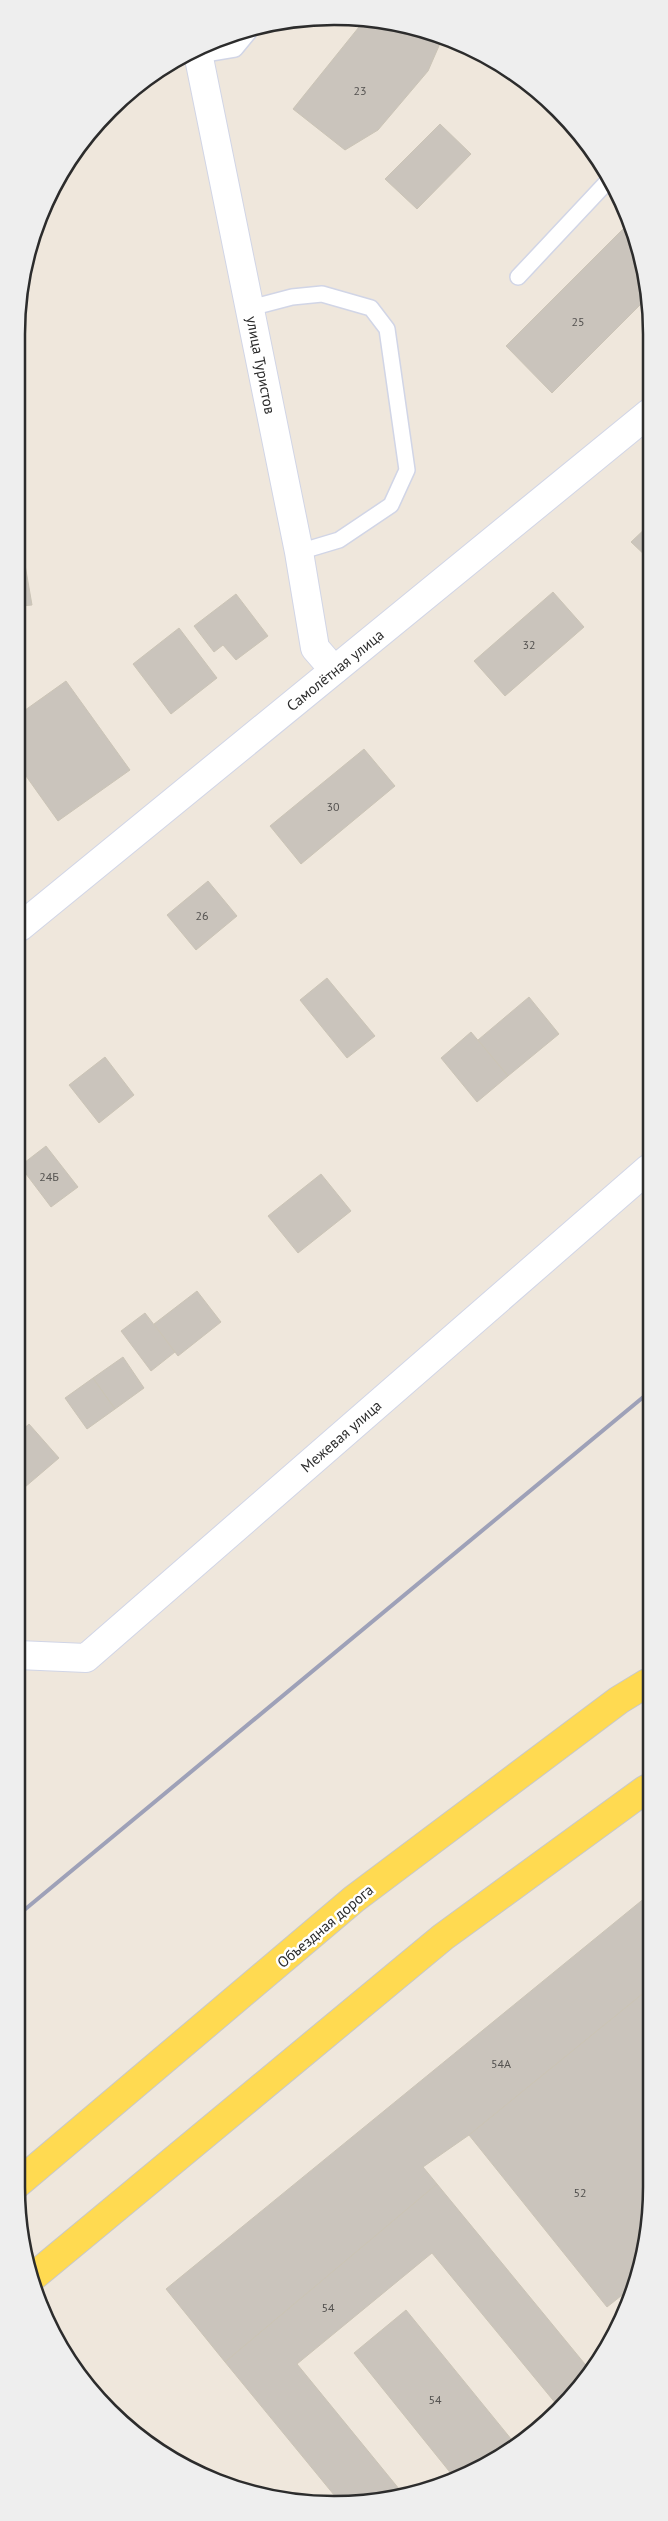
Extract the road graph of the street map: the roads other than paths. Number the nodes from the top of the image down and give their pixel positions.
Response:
1 (243, 39) edge
2 (207, 53) edge
3 (199, 56) edge
4 (605, 185) edge
5 (518, 277) dead end
6 (250, 308) junction
7 (643, 418) edge
8 (299, 552) junction
9 (334, 670) junction
10 (25, 922) edge
11 (643, 1173) edge
12 (25, 1655) edge
13 (643, 1685) edge
14 (643, 1791) edge
15 (25, 2177) edge
16 (38, 2273) edge

1 - 2 lane
3 - 6 street, улица Туристов
4 - 5 lane
6 - 8 street, улица Туристов
6 - 8 lane
7 - 9 street, Самолётная улица
8 - 9 street, улица Туристов
9 - 10 street, Самолётная улица
11 - 12 street, Межевая улица
13 - 15 main road, Объездная дорога
14 - 16 main road

